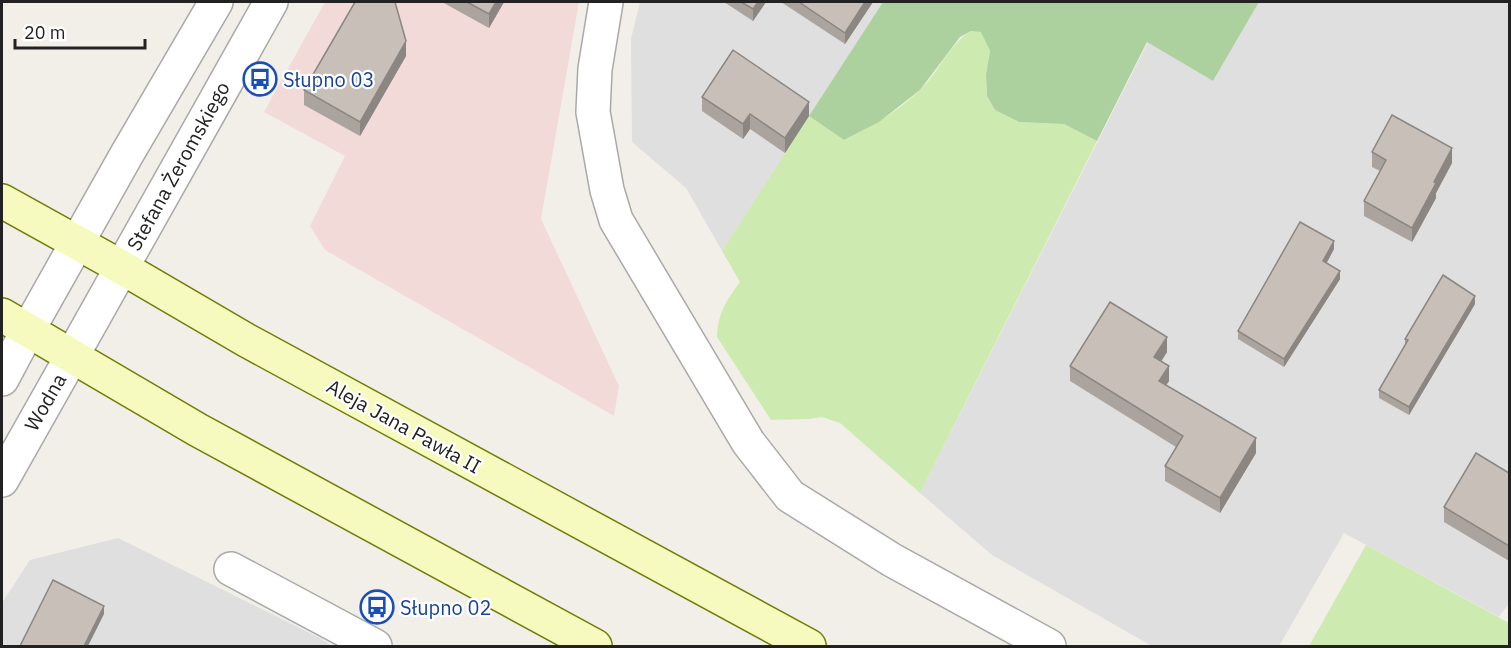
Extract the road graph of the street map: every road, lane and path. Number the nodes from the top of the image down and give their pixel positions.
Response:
1 (216, 2) edge
2 (271, 2) edge
3 (606, 2) edge
4 (2, 201) edge
5 (77, 242) junction
6 (122, 267) junction
7 (15, 323) edge
8 (72, 356) junction
9 (2, 379) edge
10 (2, 480) edge
11 (231, 569) dead end
12 (375, 646) edge
13 (595, 646) edge
14 (809, 646) edge
15 (1049, 646) edge

1 - 5 street
2 - 6 street, Stefana Żeromskiego
3 - 15 street
4 - 5 main road, Aleja Jana Pawła II
5 - 6 main road, Aleja Jana Pawła II
5 - 7 street
6 - 8 street, Stefana Żeromskiego
6 - 14 main road, Aleja Jana Pawła II
7 - 8 main road
7 - 9 street
8 - 10 street, Wodna
8 - 13 main road
11 - 12 street

